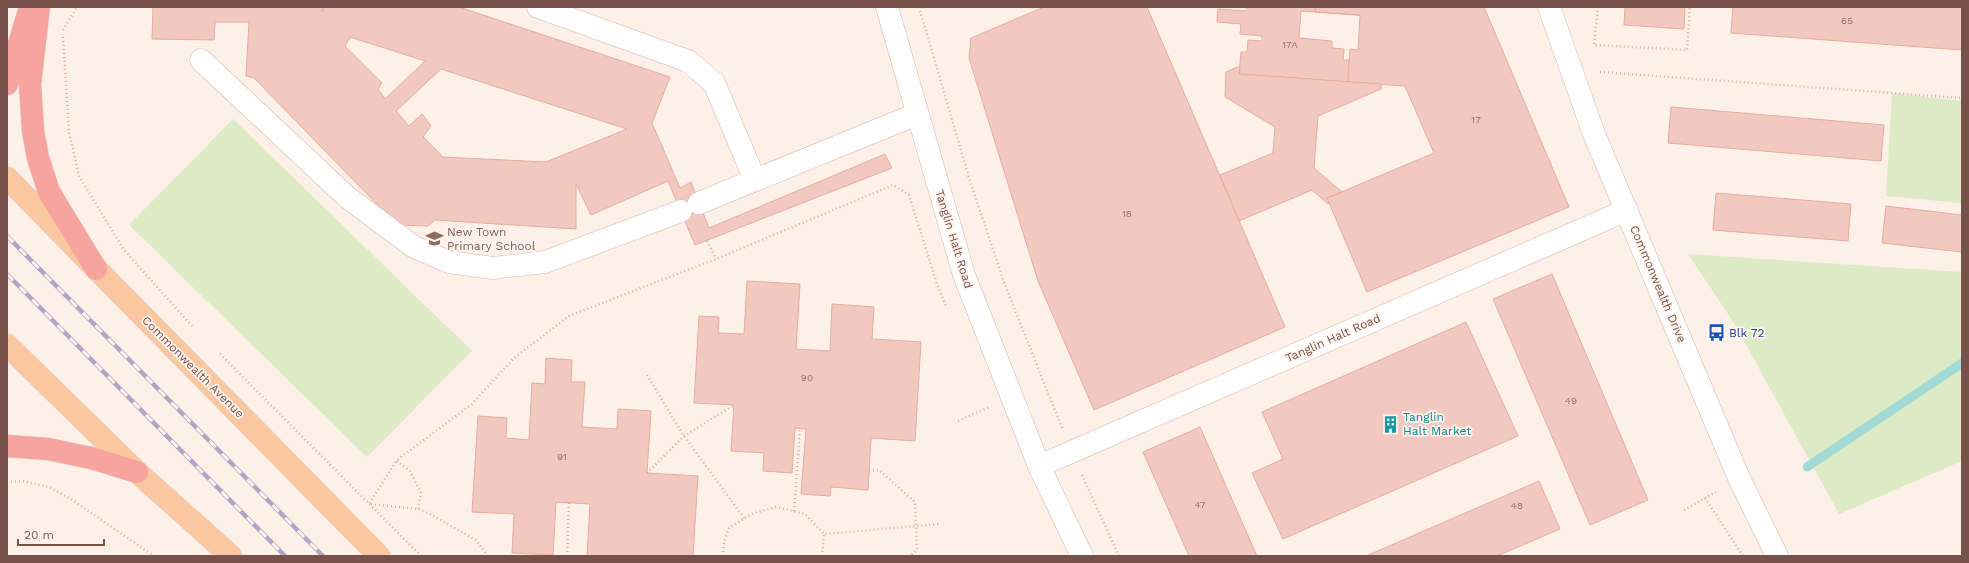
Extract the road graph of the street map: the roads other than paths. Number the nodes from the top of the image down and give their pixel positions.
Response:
1 (31, 7) edge
2 (39, 7) edge
3 (538, 7) edge
4 (887, 7) edge
5 (1549, 7) edge
6 (201, 60) dead end
7 (7, 84) edge
8 (917, 114) junction
9 (7, 178) edge
10 (755, 180) junction
11 (1627, 210) junction
12 (96, 269) junction
13 (7, 345) edge
14 (7, 446) edge
15 (1039, 466) junction
16 (137, 472) junction
17 (231, 556) edge
18 (380, 556) edge
19 (1082, 556) edge
20 (1777, 556) edge

1 - 7 highway
2 - 12 highway
3 - 10 street
4 - 8 street, Tanglin Halt Road
5 - 11 street, Commonwealth Drive
6 - 10 street
8 - 10 street
8 - 15 street, Tanglin Halt Road
9 - 12 main road, Commonwealth Avenue
11 - 15 street, Tanglin Halt Road
11 - 20 street, Commonwealth Drive
12 - 18 main road, Commonwealth Avenue
13 - 16 main road
14 - 16 highway
15 - 19 street, Tanglin Halt Road
16 - 17 main road

